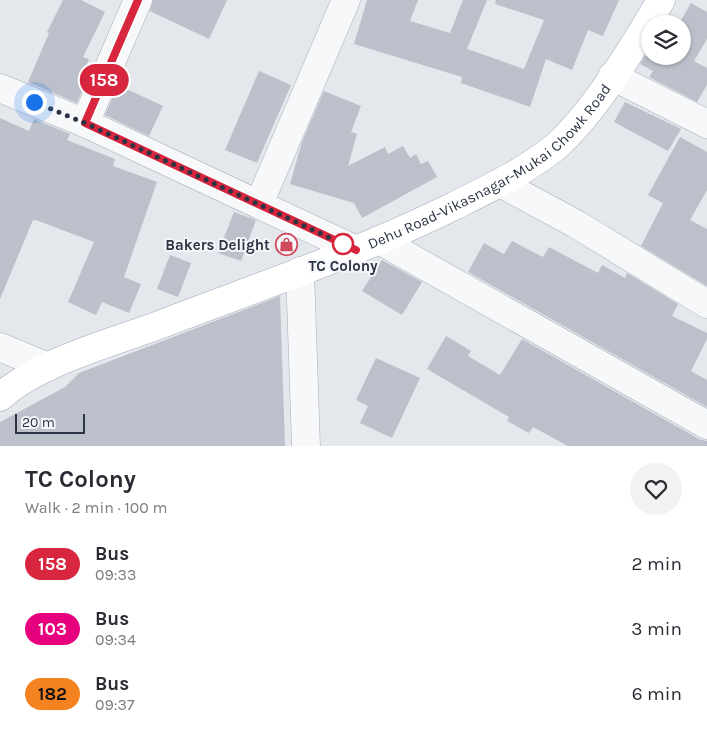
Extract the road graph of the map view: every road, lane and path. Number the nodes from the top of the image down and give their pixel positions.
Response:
1 (138, 0) edge
2 (346, 0) edge
3 (661, 0) edge
4 (612, 76) junction
5 (0, 88) edge
6 (85, 123) junction
7 (707, 124) edge
8 (500, 183) junction
9 (259, 204) junction
10 (367, 245) junction
11 (300, 271) junction
12 (707, 304) edge
13 (0, 347) edge
14 (48, 367) junction
15 (0, 397) edge
16 (707, 425) edge
17 (306, 446) edge

1 - 6 street
2 - 9 street
3 - 4 main road, Dehu Road-Vikasnagar-Mukai Chowk Road
4 - 7 street
4 - 8 main road, Dehu Road-Vikasnagar-Mukai Chowk Road
5 - 6 street
6 - 9 street
8 - 10 main road, Dehu Road-Vikasnagar-Mukai Chowk Road
8 - 12 street
9 - 10 street
10 - 11 main road, Dehu Road-Vikasnagar-Mukai Chowk Road
10 - 16 street
11 - 14 main road, Dehu Road-Vikasnagar-Mukai Chowk Road
11 - 17 street
13 - 14 street
14 - 15 main road, Dehu Road-Vikasnagar-Mukai Chowk Road

